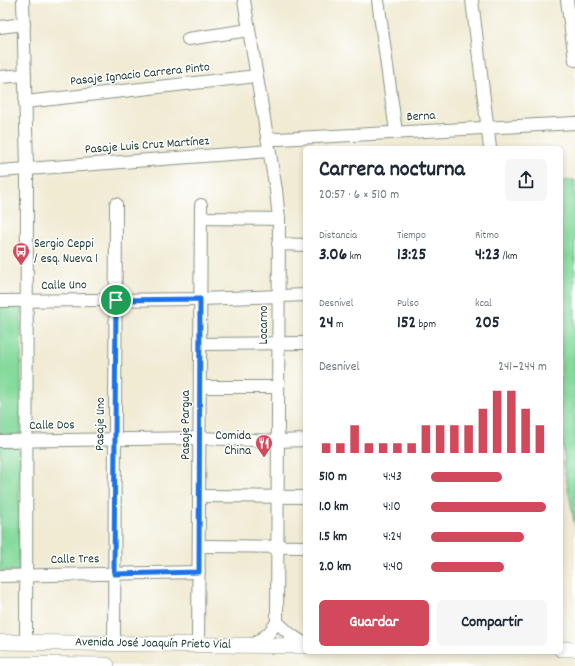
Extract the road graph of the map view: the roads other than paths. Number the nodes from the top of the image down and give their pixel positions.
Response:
1 (23, 0) edge
2 (244, 0) edge
3 (378, 0) edge
4 (472, 0) edge
5 (567, 0) edge
6 (24, 24) junction
7 (0, 27) edge
8 (249, 30) junction
9 (188, 39) dead end
10 (575, 60) edge
11 (25, 75) junction
12 (257, 76) junction
13 (0, 77) edge
14 (25, 102) junction
15 (575, 123) edge
16 (489, 128) junction
17 (396, 132) junction
18 (268, 138) junction
19 (490, 146) edge
20 (270, 151) junction
21 (27, 169) junction
22 (0, 171) edge
23 (116, 204) dead end
24 (201, 205) dead end
25 (201, 218) junction
26 (278, 219) junction
27 (278, 244) junction
28 (303, 244) edge
29 (278, 295) junction
30 (303, 295) edge
31 (200, 299) junction
32 (27, 300) junction
33 (116, 300) junction
34 (0, 301) edge
35 (278, 343) junction
36 (303, 343) edge
37 (200, 344) junction
38 (200, 387) junction
39 (278, 387) junction
40 (199, 438) junction
41 (115, 440) junction
42 (303, 440) edge
43 (0, 441) edge
44 (26, 441) junction
45 (278, 441) junction
46 (199, 496) junction
47 (277, 498) junction
48 (303, 498) edge
49 (199, 546) junction
50 (277, 546) junction
51 (303, 547) edge
52 (199, 572) junction
53 (114, 574) junction
54 (26, 575) junction
55 (0, 576) edge
56 (277, 622) junction
57 (0, 642) edge
58 (26, 643) junction
59 (114, 644) junction
60 (303, 644) edge
61 (198, 645) junction
62 (253, 645) junction
63 (303, 645) edge
64 (563, 649) edge
65 (575, 649) edge
66 (0, 665) edge
67 (106, 666) edge

1 - 6 street
2 - 8 street, Locarno
3 - 17 street
4 - 16 street
5 - 10 street
6 - 7 street
6 - 11 street
8 - 9 street
8 - 12 street, Locarno
11 - 13 street
11 - 14 street
12 - 14 street, Pasaje Ignacio Carrera Pinto
12 - 18 street, Locarno
14 - 21 street
15 - 16 street, Berna
16 - 17 street, Berna
16 - 19 street
17 - 18 street, Berna
18 - 20 street, Locarno
20 - 21 street, Pasaje Luis Cruz Martínez
20 - 26 street, Locarno
21 - 22 street, Pasaje Luis Cruz Martínez
21 - 32 street
23 - 33 street, Pasaje Uno
24 - 25 street, Pasaje Pargua
25 - 26 street
25 - 31 street, Pasaje Pargua
26 - 27 street, Locarno
27 - 28 street
27 - 29 street, Locarno
29 - 30 street, Calle Uno
29 - 31 street, Calle Uno
29 - 35 street, Locarno
31 - 33 street, Calle Uno
31 - 37 street, Pasaje Pargua
32 - 33 street, Calle Uno
32 - 34 street, Calle Uno
32 - 44 street
33 - 41 street, Pasaje Uno
35 - 36 street
35 - 37 street
35 - 39 street, Locarno
37 - 38 street, Pasaje Pargua
38 - 39 street
38 - 40 street, Pasaje Pargua
39 - 45 street, Locarno
40 - 41 street, Calle Dos
40 - 45 street, Calle Dos
40 - 46 street, Pasaje Pargua
41 - 44 street, Calle Dos
41 - 53 street, Pasaje Uno
42 - 45 street, Calle Dos
43 - 44 street, Calle Dos
44 - 54 street
45 - 47 street, Locarno
46 - 47 street
46 - 49 street, Pasaje Pargua
47 - 48 street
47 - 50 street, Locarno
49 - 50 street
49 - 52 street, Pasaje Pargua
50 - 51 street
50 - 56 street, Locarno
52 - 53 street, Calle Tres
52 - 61 street, Pasaje Pargua
53 - 54 street, Calle Tres
53 - 59 street, Pasaje Uno
54 - 55 street, Calle Tres
54 - 58 street
56 - 60 street
56 - 62 street
57 - 58 main road, Avenida José Joaquín Prieto Vial
58 - 59 main road, Avenida José Joaquín Prieto Vial
59 - 61 main road, Avenida José Joaquín Prieto Vial
61 - 62 main road, Avenida José Joaquín Prieto Vial
62 - 63 main road, Avenida José Joaquín Prieto Vial
64 - 65 main road
66 - 67 highway

